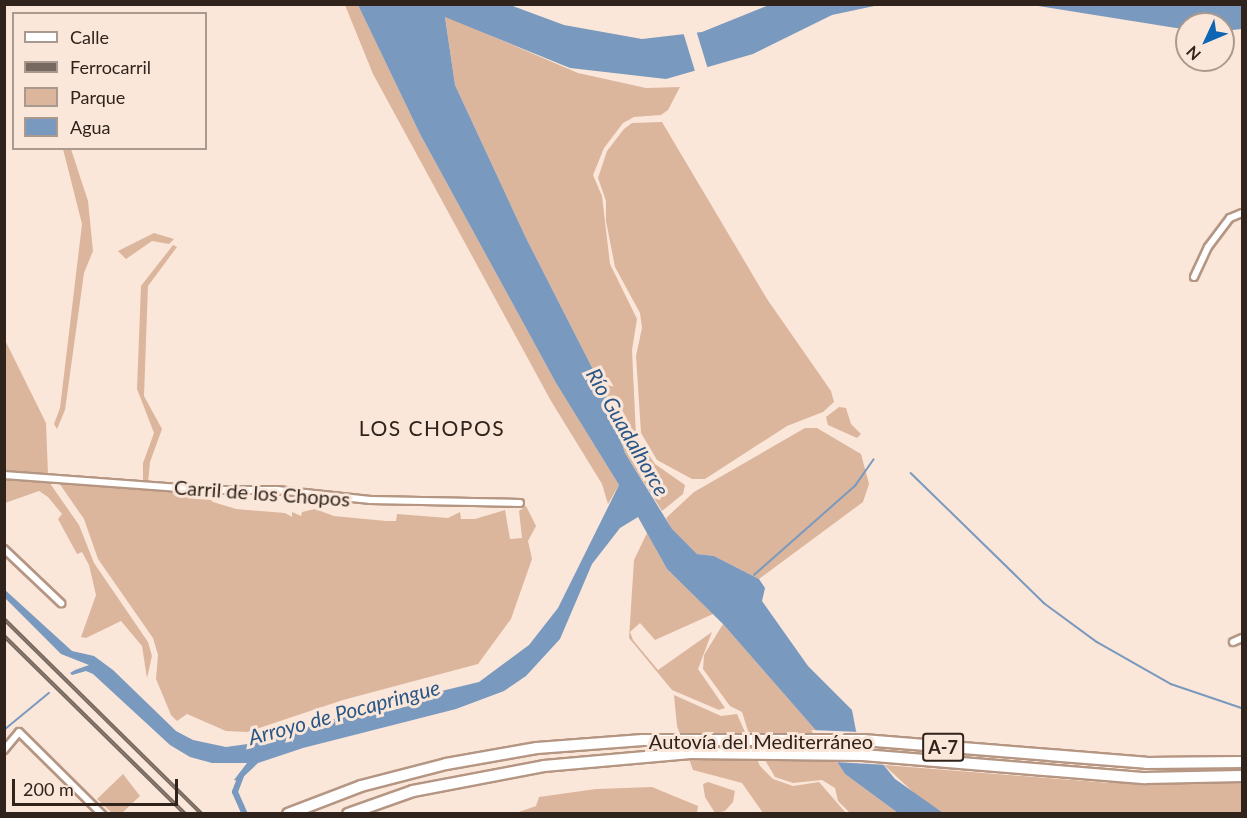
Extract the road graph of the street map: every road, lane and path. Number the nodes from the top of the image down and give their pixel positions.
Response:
1 (1242, 213) edge
2 (1194, 277) dead end
3 (4, 475) edge
4 (520, 502) dead end
5 (4, 549) edge
6 (61, 603) dead end
7 (1242, 638) edge
8 (1233, 642) dead end
9 (4, 750) edge
10 (1242, 762) edge
11 (1242, 776) edge
12 (102, 813) edge
13 (290, 813) edge
14 (348, 813) edge

1 - 2 street
3 - 4 street, Carril de los Chopos
5 - 6 street
7 - 8 street
9 - 12 street
10 - 13 highway, Autovía del Mediterráneo / A-7
11 - 14 highway, Autovía del Mediterráneo / A-7

